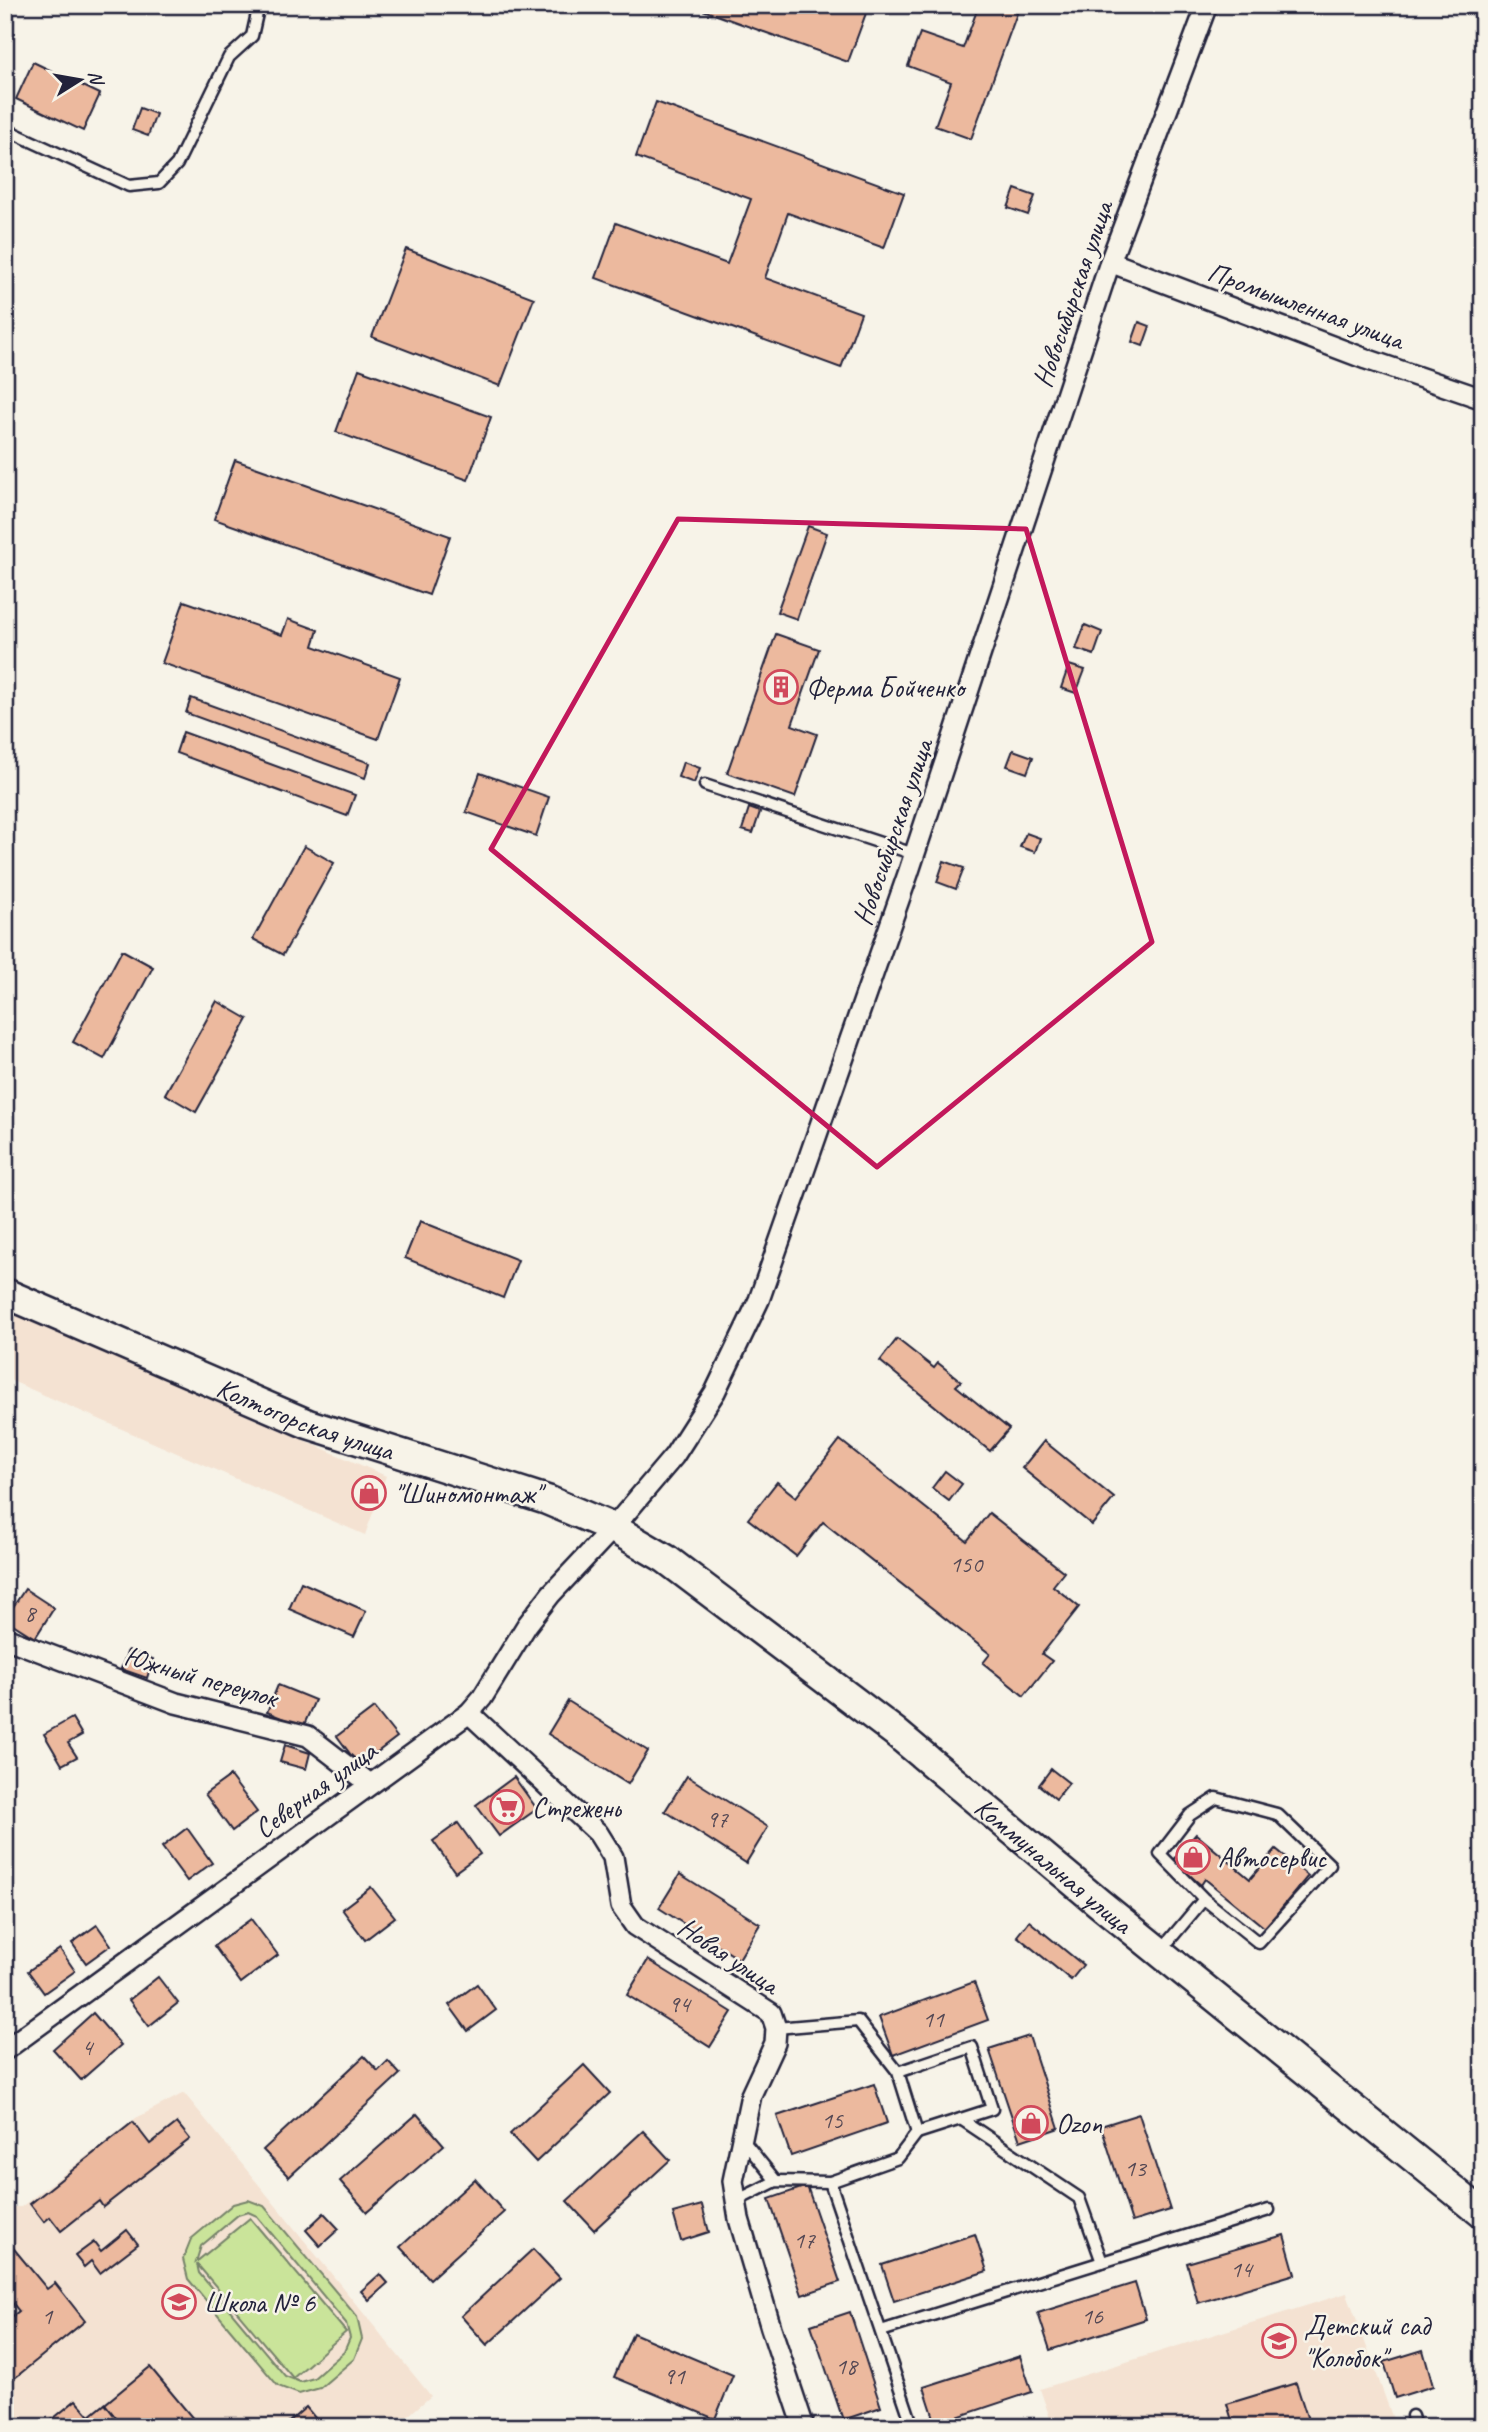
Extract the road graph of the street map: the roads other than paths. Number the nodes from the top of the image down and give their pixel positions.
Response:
1 (250, 5) edge
2 (1207, 5) edge
3 (5, 129) edge
4 (1110, 262) junction
5 (1483, 399) edge
6 (705, 785) dead end
7 (914, 854) junction
8 (5, 1293) edge
9 (613, 1528) junction
10 (5, 1638) edge
11 (469, 1713) junction
12 (370, 1784) junction
13 (1204, 1899) junction
14 (1159, 1952) junction
15 (776, 2028) junction
16 (5, 2050) edge
17 (898, 2072) junction
18 (961, 2119) junction
19 (917, 2133) junction
20 (742, 2139) junction
21 (776, 2181) junction
22 (830, 2182) junction
23 (736, 2201) junction
24 (1269, 2210) dead end
25 (1483, 2214) edge
26 (1102, 2262) junction
27 (881, 2331) junction
28 (804, 2427) edge
29 (913, 2427) edge

1 - 3 lane
2 - 4 street, Новосибирская улица
4 - 5 street, Промышленная улица
4 - 7 street, Новосибирская улица
6 - 7 lane
7 - 9 street, Новосибирская улица
8 - 9 main road, Колтогорская улица
9 - 11 street, Северная улица
9 - 14 main road, Коммунальная улица
10 - 12 street, Южный переулок
11 - 12 street, Северная улица
11 - 15 street, Новая улица
12 - 16 street, Северная улица
13 - 13 lane
13 - 14 lane
14 - 25 main road, Коммунальная улица
15 - 17 lane
15 - 20 street, Новая улица
17 - 18 lane
17 - 19 lane
18 - 19 lane
18 - 26 lane
19 - 22 lane
20 - 21 lane
20 - 23 street, Новая улица
21 - 22 lane
21 - 23 lane
22 - 27 lane
23 - 28 street, Новая улица
24 - 26 lane
26 - 27 lane
27 - 29 lane

